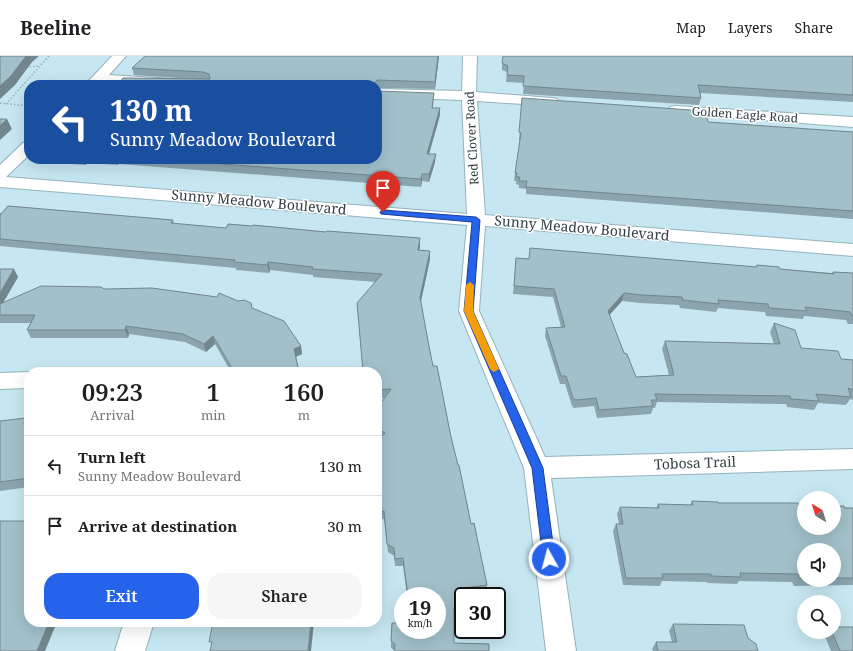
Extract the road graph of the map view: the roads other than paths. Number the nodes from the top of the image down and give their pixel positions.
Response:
1 (119, 56) edge
2 (470, 56) edge
3 (97, 80) edge
4 (382, 93) edge
5 (469, 96) junction
6 (563, 103) edge
7 (657, 109) edge
8 (853, 122) edge
9 (24, 151) edge
10 (0, 174) edge
11 (0, 182) edge
12 (476, 220) junction
13 (853, 250) edge
14 (24, 380) edge
15 (0, 381) edge
16 (853, 459) edge
17 (537, 468) junction
18 (137, 627) edge
19 (130, 651) edge
20 (561, 651) edge

1 - 3 street
2 - 5 street, Red Clover Road
4 - 5 street
5 - 6 street
5 - 12 street, Red Clover Road
7 - 8 street, Golden Eagle Road
9 - 10 street
11 - 12 street, Sunny Meadow Boulevard
12 - 13 street, Sunny Meadow Boulevard
12 - 17 street, Red Clover Road
14 - 15 street
16 - 17 street, Tobosa Trail
17 - 20 street, Red Clover Road
18 - 19 street

